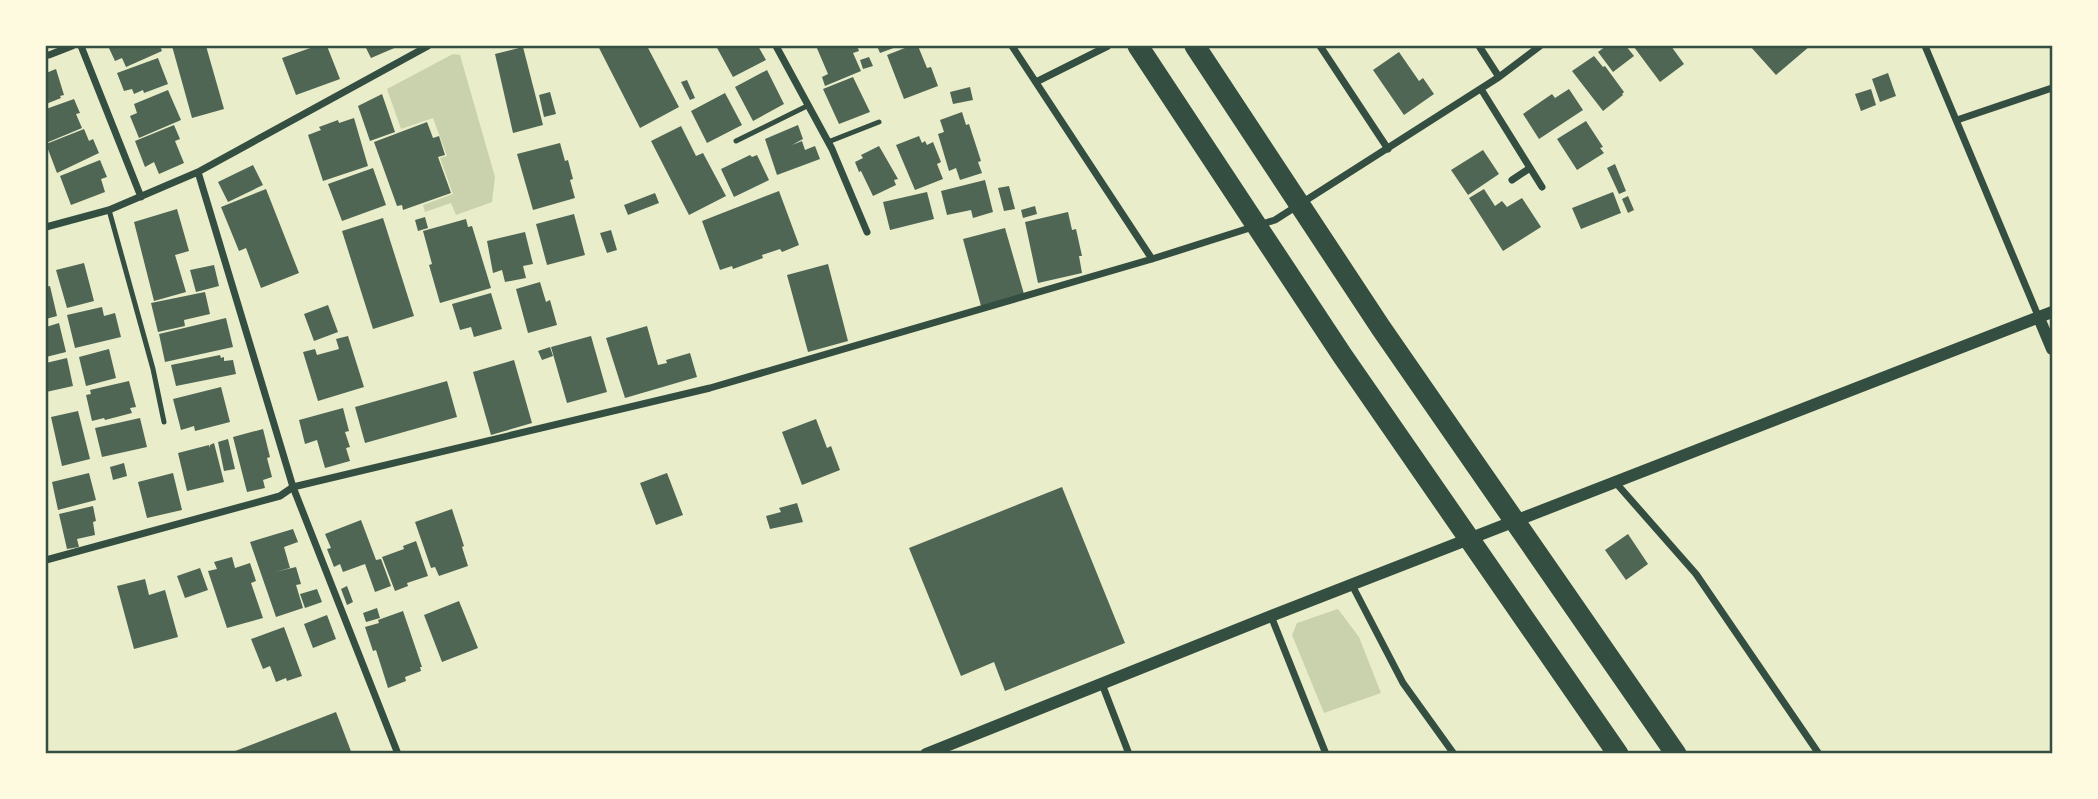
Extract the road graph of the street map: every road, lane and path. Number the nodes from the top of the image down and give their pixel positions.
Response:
1 (72, 46) edge
2 (81, 46) edge
3 (428, 46) edge
4 (776, 46) edge
5 (1012, 46) edge
6 (1108, 46) edge
7 (1138, 46) edge
8 (1195, 46) edge
9 (1320, 46) edge
10 (1479, 46) edge
11 (1540, 46) edge
12 (1925, 46) edge
13 (49, 55) dead end
14 (1499, 77) junction
15 (1036, 82) junction
16 (2053, 88) edge
17 (1481, 89) junction
18 (809, 105) junction
19 (1956, 120) junction
20 (879, 122) dead end
21 (736, 141) dead end
22 (828, 142) junction
23 (1388, 149) junction
24 (1530, 168) junction
25 (198, 172) junction
26 (1512, 180) dead end
27 (1542, 187) dead end
28 (141, 197) junction
29 (109, 209) junction
30 (46, 227) edge
31 (867, 232) dead end
32 (1152, 259) junction
33 (2053, 312) edge
34 (2039, 318) junction
35 (2053, 349) edge
36 (164, 422) dead end
37 (1616, 483) junction
38 (293, 487) junction
39 (46, 560) edge
40 (1352, 585) junction
41 (1271, 616) junction
42 (1102, 684) junction
43 (398, 754) edge
44 (926, 754) edge
45 (1129, 754) edge
46 (1326, 754) edge
47 (1454, 754) edge
48 (1618, 754) edge
49 (1676, 754) edge
50 (1819, 754) edge

1 - 13 street
2 - 28 street
3 - 25 street
4 - 18 street
5 - 15 street
6 - 15 street
7 - 48 highway
8 - 49 highway
9 - 23 street
10 - 14 street
11 - 14 street
12 - 19 street
14 - 17 street
15 - 32 street
16 - 19 street
17 - 23 street
17 - 24 street
18 - 21 lane
18 - 22 street
19 - 34 street
20 - 22 lane
22 - 31 street
23 - 32 street
24 - 26 street
24 - 27 street
25 - 28 street
25 - 38 street
28 - 29 street
29 - 30 street
29 - 36 lane
32 - 38 street
33 - 34 street
34 - 35 street
34 - 37 street
37 - 40 street
37 - 50 street
38 - 39 street
38 - 43 street
40 - 41 street
40 - 47 street
41 - 42 street
41 - 46 street
42 - 44 street
42 - 45 street

